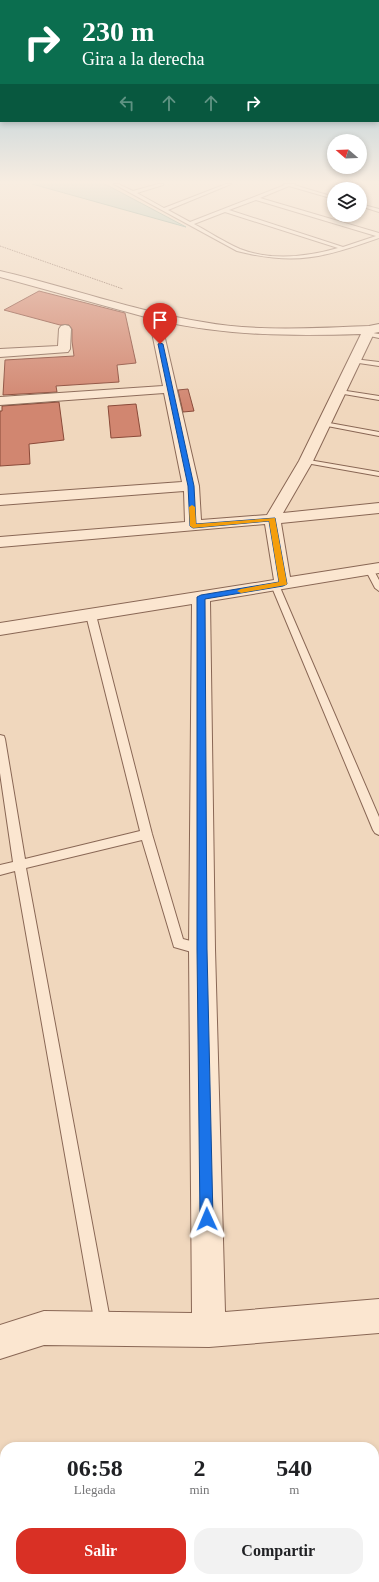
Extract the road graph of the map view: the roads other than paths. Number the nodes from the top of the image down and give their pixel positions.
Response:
1 (0, 274) edge
2 (154, 315) junction
3 (65, 329) dead end
4 (374, 332) edge
5 (0, 353) edge
6 (354, 361) junction
7 (379, 364) edge
8 (171, 389) junction
9 (340, 392) junction
10 (379, 398) edge
11 (0, 401) edge
12 (324, 424) junction
13 (379, 434) edge
14 (306, 461) junction
15 (379, 474) edge
16 (191, 486) junction
17 (0, 500) edge
18 (379, 508) edge
19 (272, 519) junction
20 (193, 526) junction
21 (0, 542) edge
22 (374, 569) edge
23 (279, 584) junction
24 (379, 588) edge
25 (201, 597) junction
26 (91, 615) junction
27 (0, 629) edge
28 (0, 738) edge
29 (379, 829) edge
30 (146, 834) junction
31 (20, 866) junction
32 (0, 870) edge
33 (202, 949) junction
34 (379, 1316) edge
35 (104, 1328) junction
36 (209, 1330) junction
37 (0, 1342) edge

1 - 2 street
2 - 4 street
2 - 8 street
3 - 5 street
4 - 6 street
6 - 7 lane
6 - 9 street
8 - 11 street
8 - 16 street
9 - 10 lane
9 - 12 street
12 - 13 lane
12 - 14 street
14 - 15 lane
14 - 19 street
16 - 17 street
16 - 20 street
18 - 19 street
19 - 20 street
19 - 23 street
20 - 21 street
22 - 23 street
22 - 24 lane
23 - 25 street
23 - 29 lane
25 - 26 street
25 - 33 street
26 - 27 street
26 - 30 lane
28 - 31 lane
30 - 31 lane
30 - 33 lane
31 - 32 lane
31 - 35 lane
33 - 36 street
34 - 36 street
35 - 36 street
35 - 37 street

